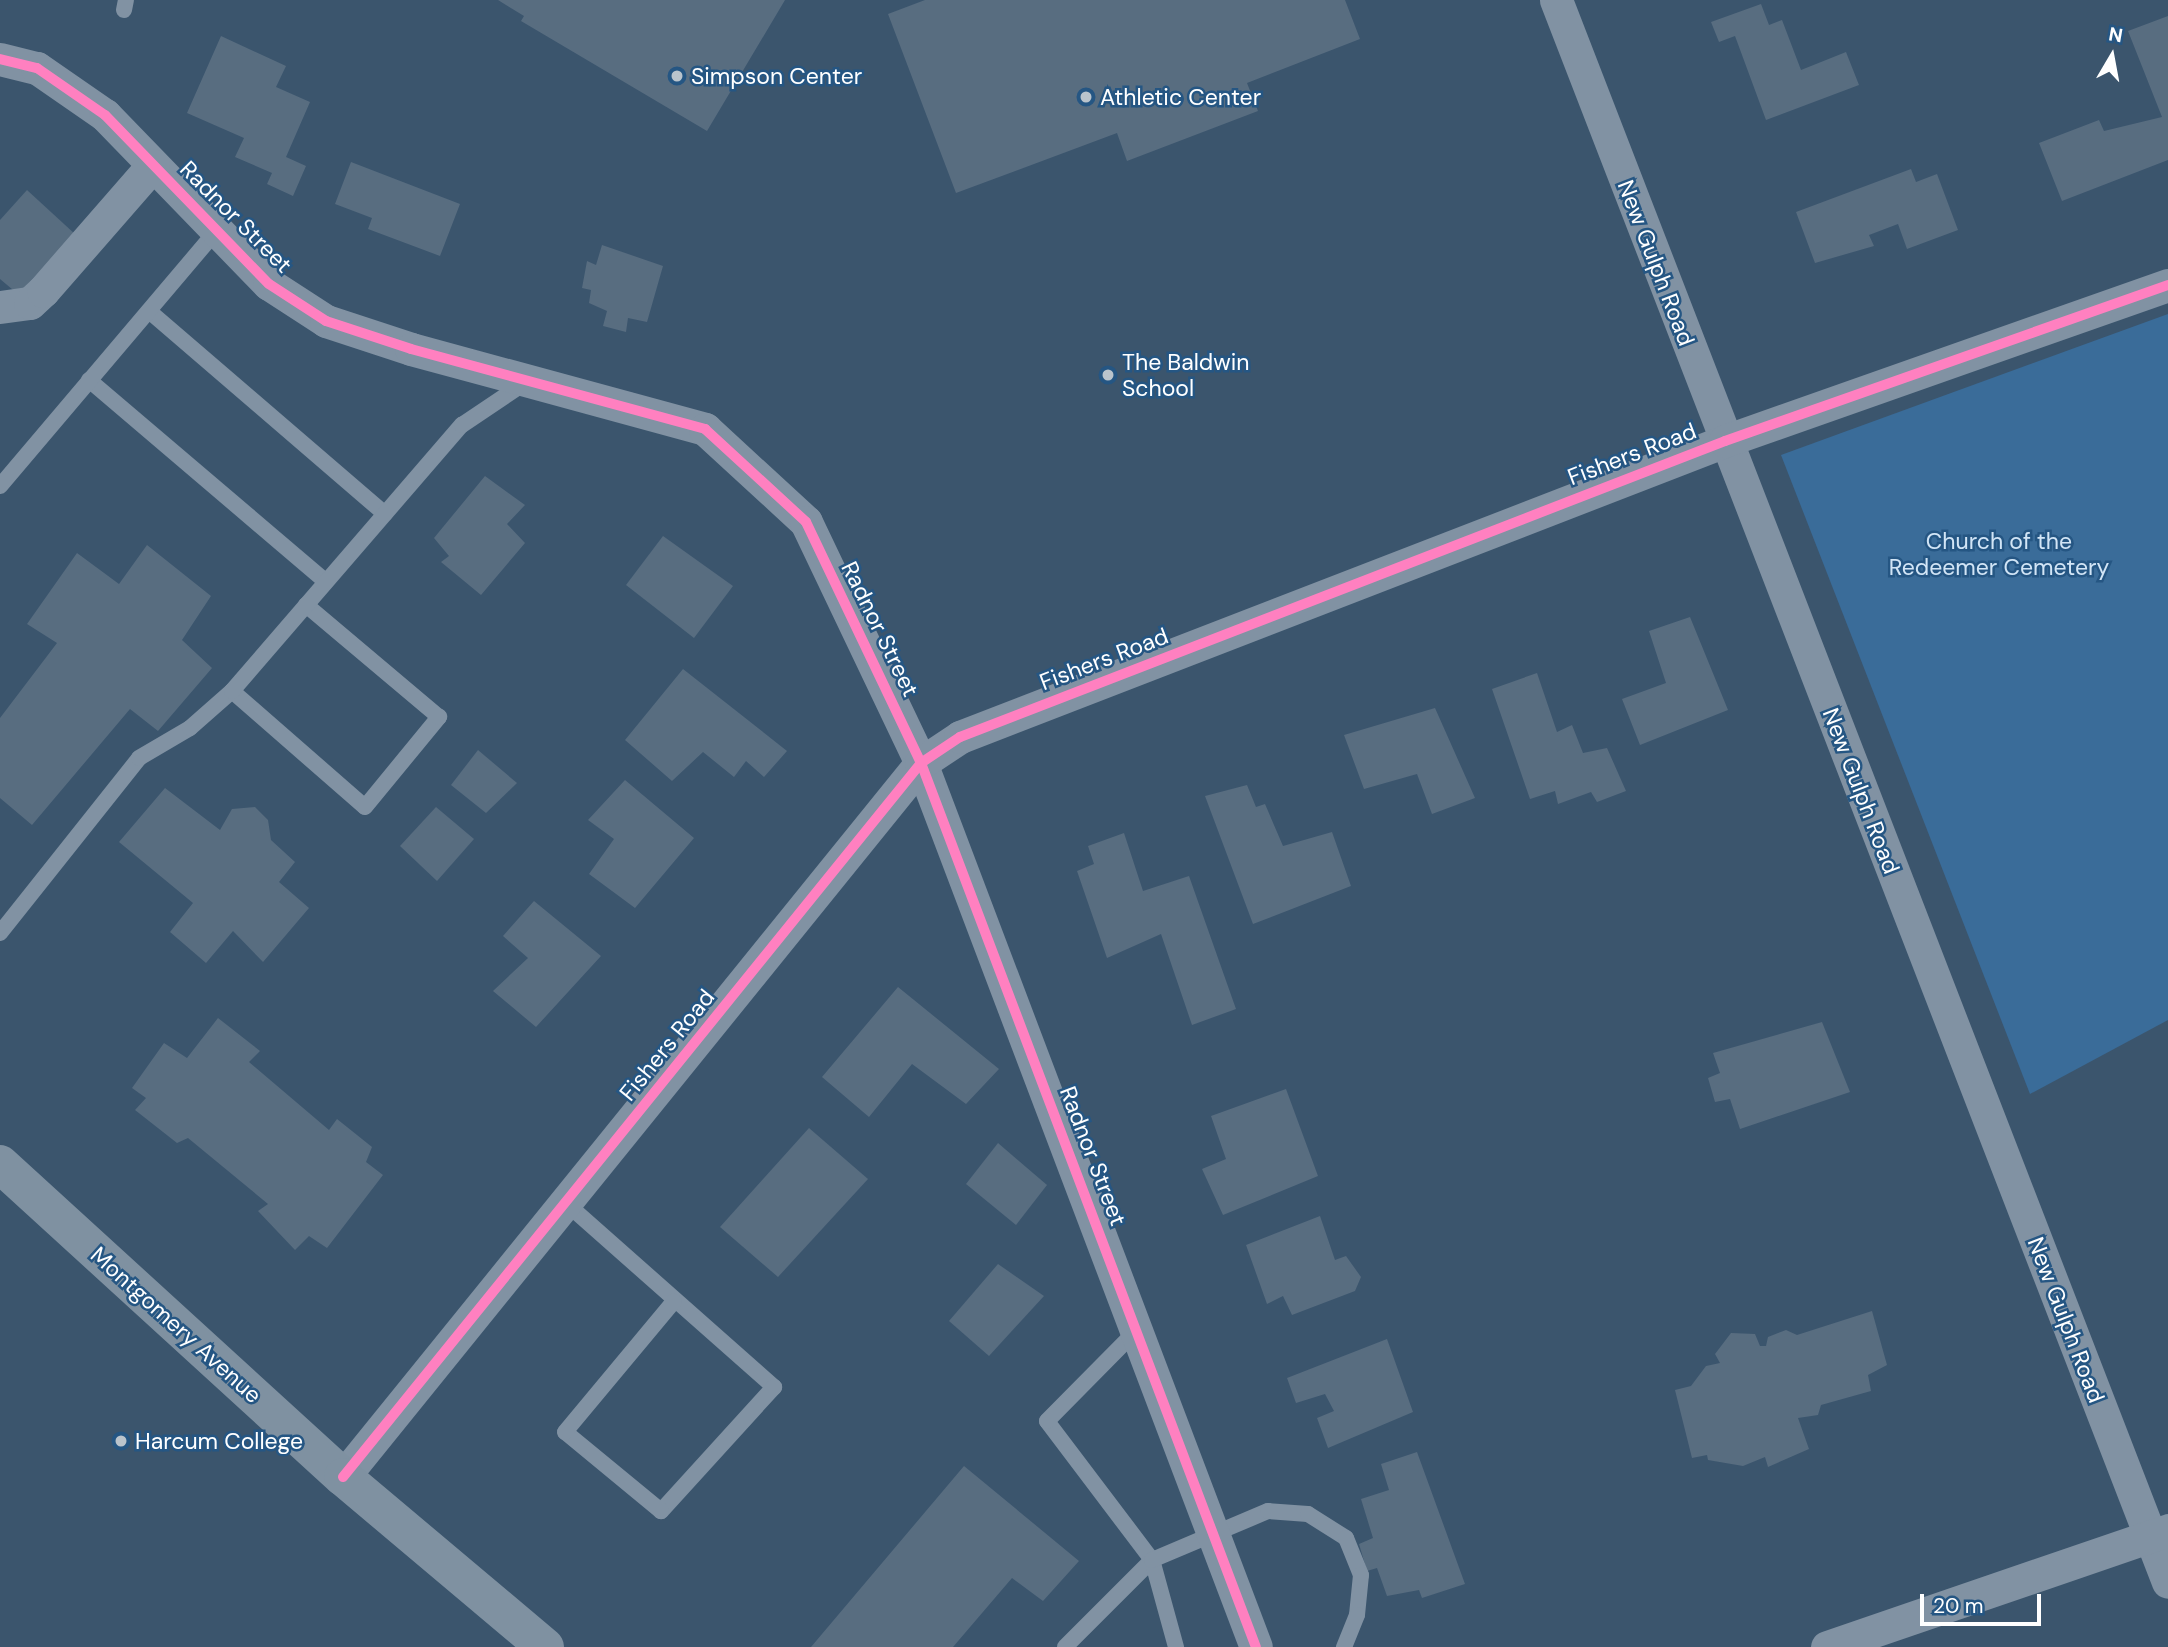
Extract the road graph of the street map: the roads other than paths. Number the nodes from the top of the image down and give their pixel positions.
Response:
1 (1556, 0) edge
2 (0, 59) edge
3 (153, 165) junction
4 (217, 230) junction
5 (2168, 285) edge
6 (0, 307) edge
7 (149, 311) junction
8 (89, 380) junction
9 (528, 381) junction
10 (1725, 441) junction
11 (0, 486) edge
12 (385, 514) junction
13 (326, 582) junction
14 (306, 605) junction
15 (232, 691) junction
16 (921, 763) junction
17 (0, 933) edge
18 (0, 1164) edge
19 (566, 1203) junction
20 (674, 1301) junction
21 (1136, 1331) junction
22 (343, 1477) junction
23 (1213, 1533) junction
24 (2159, 1534) edge
25 (1152, 1560) junction
26 (2168, 1582) edge
27 (545, 1647) edge
28 (1065, 1647) edge
29 (1176, 1647) edge
30 (1256, 1647) edge
31 (1344, 1647) edge
32 (1827, 1647) edge

1 - 10 street, New Gulph Road
2 - 3 street, Radnor Street
3 - 4 street, Radnor Street
3 - 6 street
4 - 7 lane
4 - 9 street, Radnor Street
5 - 10 street, Fishers Road
7 - 8 lane
7 - 12 lane
8 - 11 lane
8 - 13 lane
9 - 12 lane
9 - 16 street, Radnor Street
10 - 16 street, Fishers Road
10 - 24 street, New Gulph Road
12 - 13 lane
13 - 14 lane
14 - 15 lane
14 - 15 lane
15 - 17 lane
16 - 19 street, Fishers Road
16 - 21 street, Radnor Street
18 - 22 main road, Montgomery Avenue
19 - 20 lane
19 - 22 street, Fishers Road
20 - 20 lane
21 - 23 street, Radnor Street
21 - 25 lane
22 - 27 main road, Montgomery Avenue
23 - 25 lane
23 - 30 street, Radnor Street
23 - 31 lane
24 - 26 street, New Gulph Road
24 - 32 street
25 - 28 lane
25 - 29 lane

